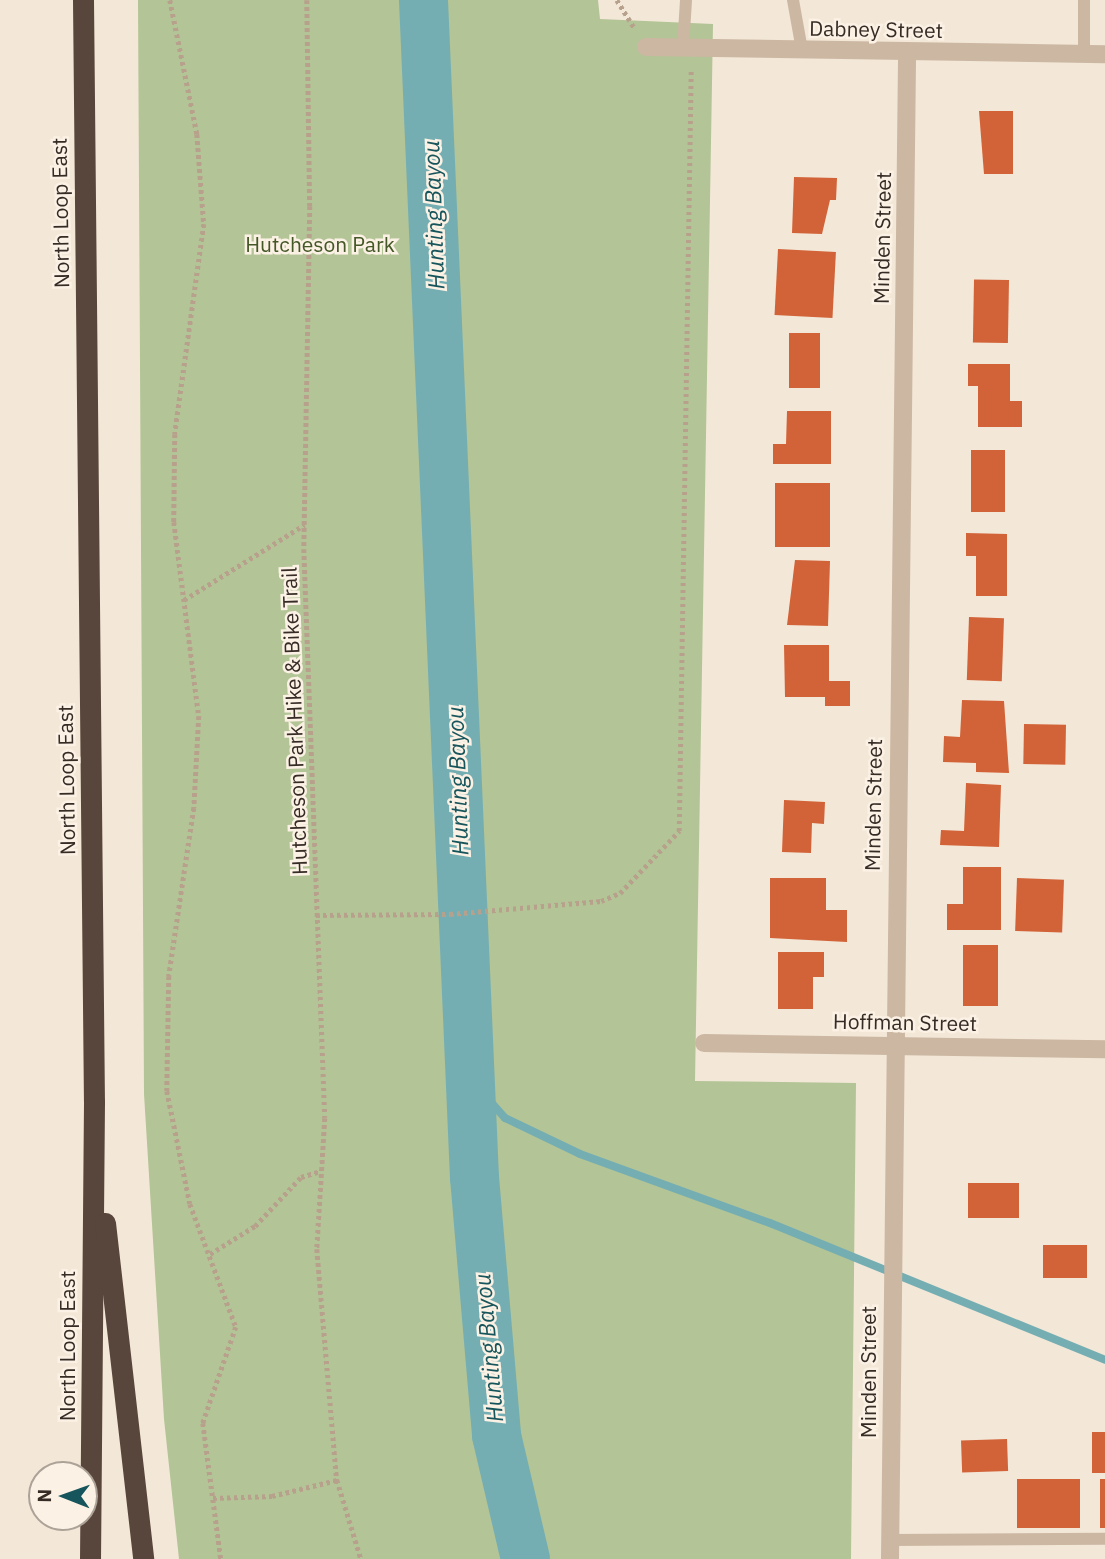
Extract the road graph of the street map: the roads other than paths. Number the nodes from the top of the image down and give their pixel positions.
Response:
1 (82, 0) edge
2 (686, 0) edge
3 (793, 0) edge
4 (1084, 0) edge
5 (646, 47) road end
6 (687, 48) junction
7 (802, 50) junction
8 (907, 52) junction
9 (1084, 54) junction
10 (1105, 54) edge
11 (704, 1043) dead end
12 (892, 1044) junction
13 (1105, 1049) edge
14 (94, 1102) junction
15 (890, 1539) junction
16 (1105, 1539) edge
17 (90, 1559) edge
18 (143, 1559) edge
19 (890, 1559) edge

1 - 14 highway, North Loop East
2 - 6 lane
3 - 7 lane
4 - 9 lane
5 - 6 street, Dabney Street
6 - 7 street, Dabney Street
7 - 8 street, Dabney Street
8 - 9 street, Dabney Street
8 - 12 street, Minden Street
9 - 10 street, Dabney Street
11 - 12 street, Hoffman Street
12 - 13 street, Hoffman Street
12 - 15 street, Minden Street
14 - 17 highway, North Loop East
14 - 18 highway
15 - 16 lane
15 - 19 street, Minden Street

